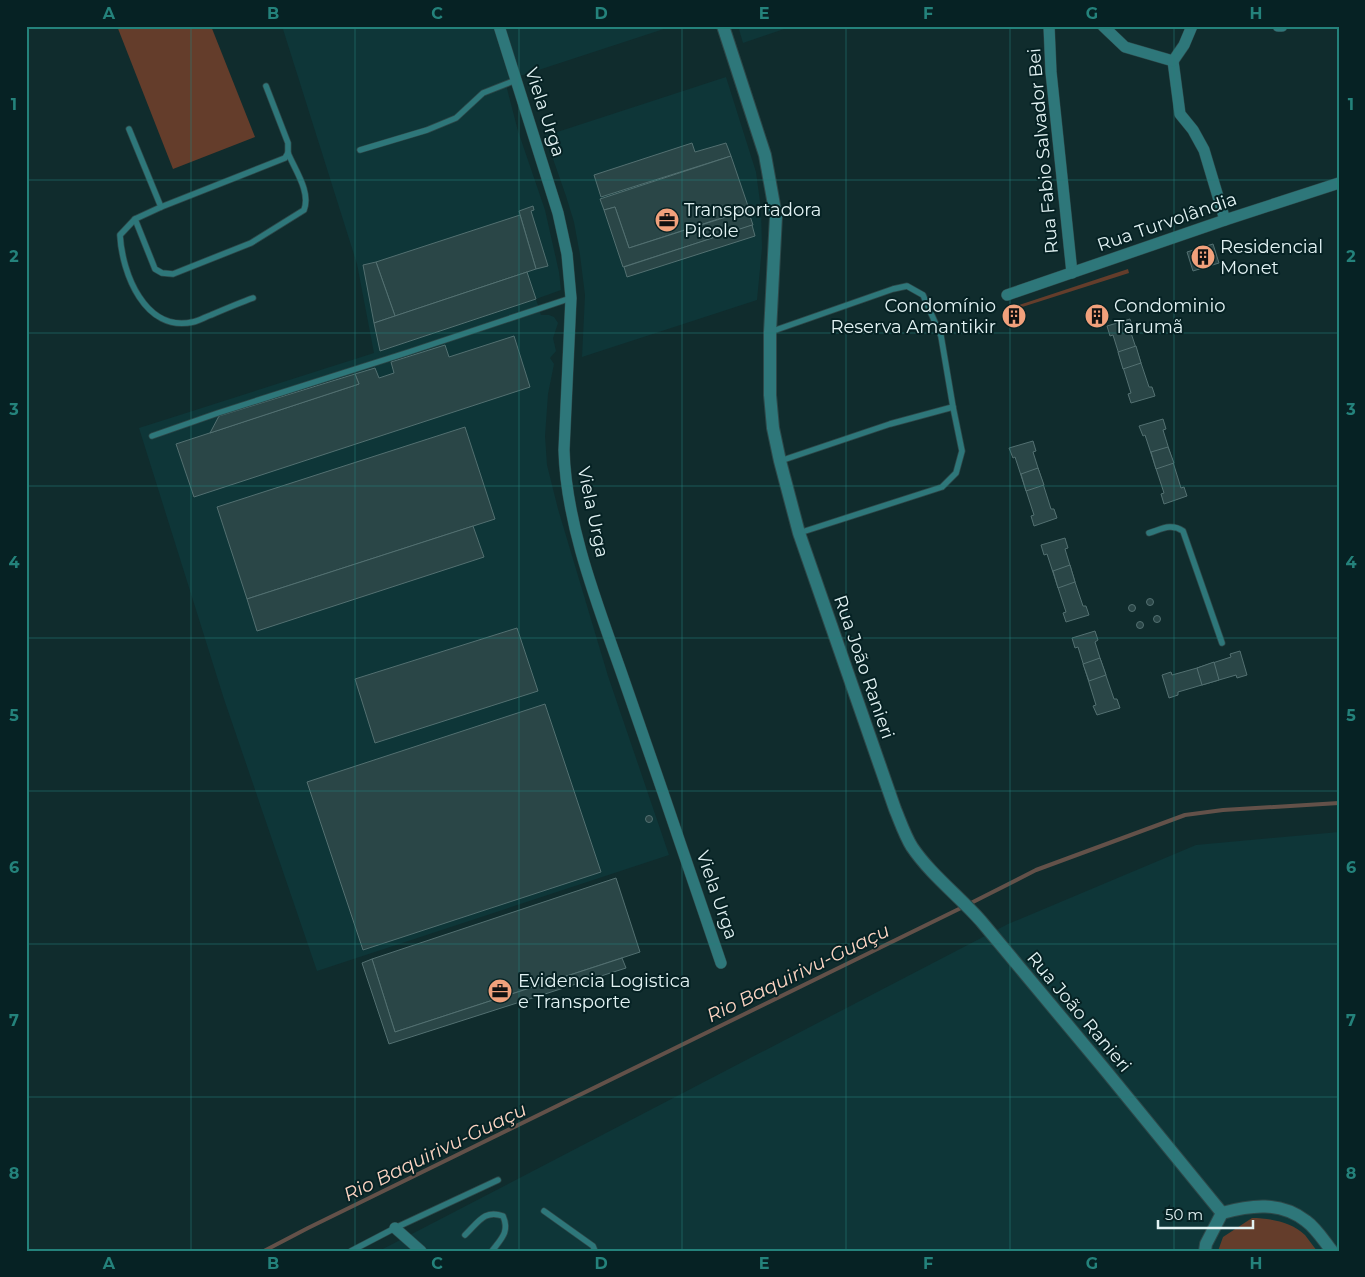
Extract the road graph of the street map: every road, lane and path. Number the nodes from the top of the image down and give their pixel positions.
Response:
1 (499, 26) edge
2 (723, 26) edge
3 (1050, 26) edge
4 (1103, 26) edge
5 (1192, 26) edge
6 (1278, 26) edge
7 (1282, 26) edge
8 (1173, 61) junction
9 (516, 80) junction
10 (266, 86) dead end
11 (129, 129) dead end
12 (360, 150) dead end
13 (288, 153) junction
14 (1339, 183) edge
15 (161, 206) junction
16 (136, 219) junction
17 (1225, 220) junction
18 (1072, 273) junction
19 (1007, 295) dead end
20 (253, 298) dead end
21 (571, 298) junction
22 (770, 332) junction
23 (953, 408) junction
24 (152, 436) dead end
25 (780, 461) junction
26 (799, 532) junction
27 (1149, 533) dead end
28 (1222, 643) dead end
29 (722, 963) dead end
30 (498, 1180) dead end
31 (544, 1211) dead end
32 (1222, 1213) junction
33 (395, 1228) junction
34 (465, 1235) dead end
35 (351, 1251) edge
36 (421, 1251) edge
37 (492, 1251) edge
38 (595, 1251) edge
39 (1205, 1251) edge
40 (1332, 1251) edge

1 - 9 street, Viela Urga
2 - 22 street, Rua João Ranieri
3 - 18 street, Rua Fabio Salvador Bei
4 - 8 street
5 - 8 street
6 - 7 street
8 - 17 street
9 - 12 lane
9 - 21 street, Viela Urga
10 - 13 lane
11 - 15 lane
13 - 15 lane
13 - 16 lane
14 - 17 street, Rua Turvolândia
15 - 16 lane
16 - 20 lane
17 - 18 street, Rua Turvolândia
18 - 19 street, Rua Turvolândia
21 - 24 lane
21 - 29 street, Viela Urga
22 - 23 lane
22 - 25 street, Rua João Ranieri
23 - 25 lane
23 - 26 lane
25 - 26 street, Rua João Ranieri
26 - 32 street, Rua João Ranieri
27 - 28 lane
30 - 33 lane
31 - 38 lane
32 - 39 street
32 - 40 street
33 - 35 lane
33 - 36 street
34 - 37 lane

